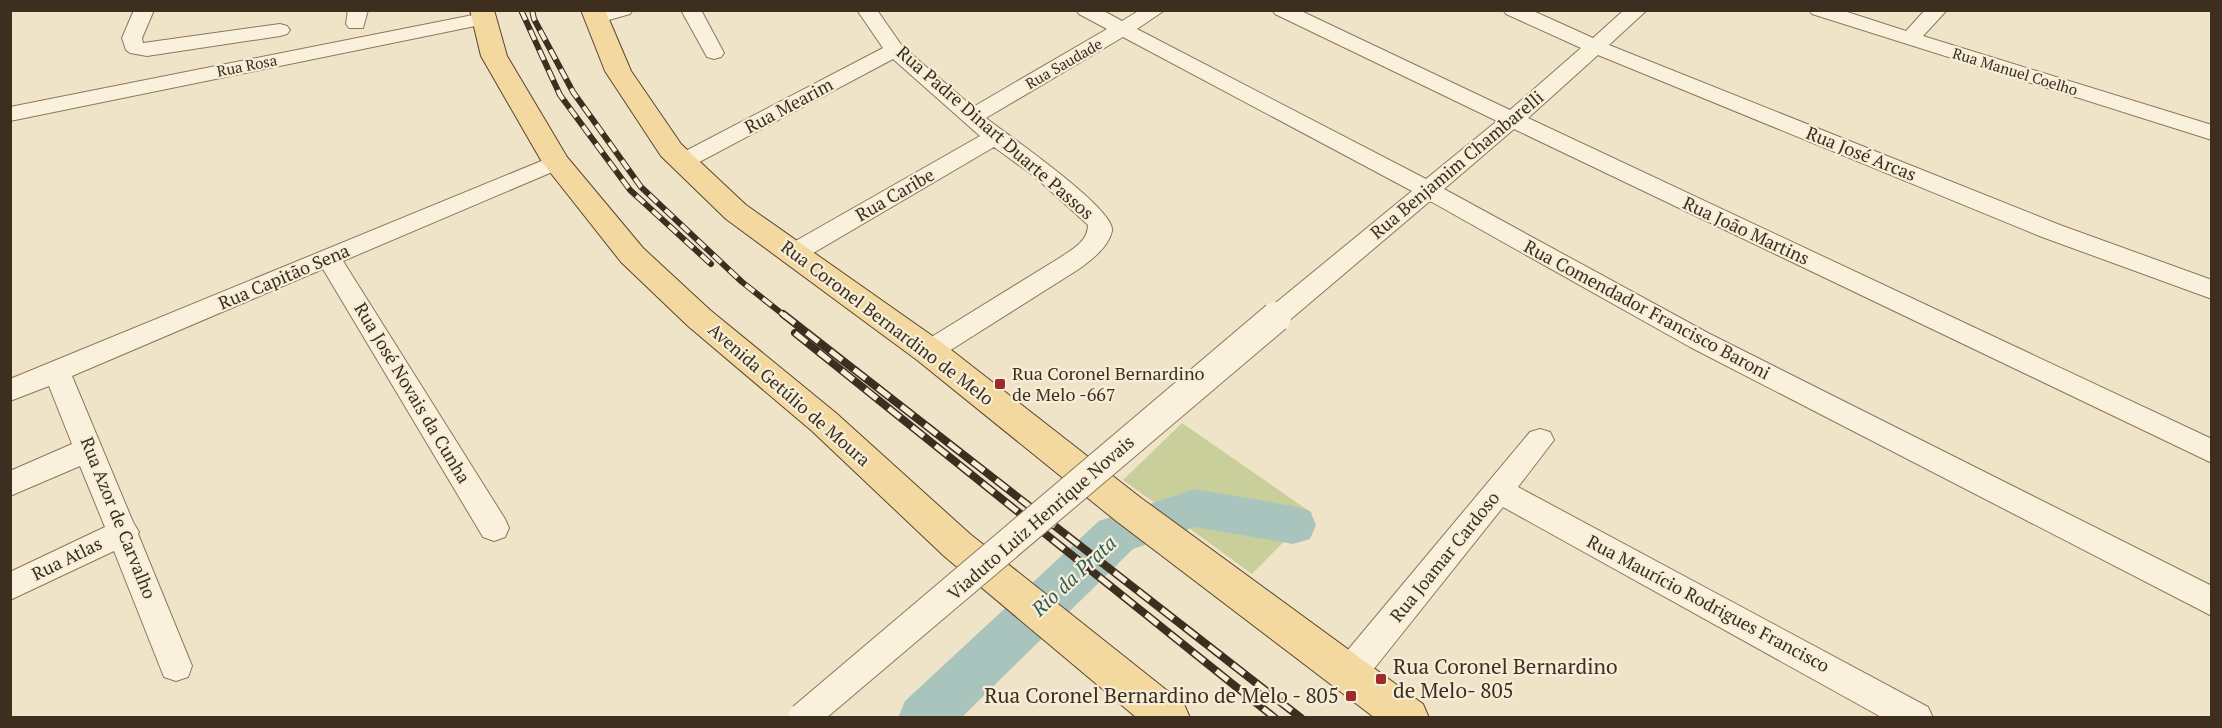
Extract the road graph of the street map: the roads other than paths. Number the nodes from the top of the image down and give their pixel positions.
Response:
1 (144, 10) edge
2 (691, 10) edge
3 (867, 10) edge
4 (1086, 10) edge
5 (1155, 10) edge
6 (1282, 10) edge
7 (1513, 10) edge
8 (1637, 10) edge
9 (1819, 10) edge
10 (1937, 10) edge
11 (604, 13) edge
12 (483, 15) edge
13 (280, 30) dead end
14 (1123, 30) junction
15 (1909, 39) junction
16 (1596, 47) junction
17 (895, 50) junction
18 (714, 53) dead end
19 (10, 114) edge
20 (973, 116) junction
21 (1512, 120) junction
22 (2211, 133) edge
23 (995, 138) junction
24 (556, 162) junction
25 (682, 162) junction
26 (1428, 190) junction
27 (794, 253) junction
28 (329, 258) junction
29 (2211, 290) edge
30 (1276, 317) joint
31 (929, 351) junction
32 (57, 372) junction
33 (10, 391) edge
34 (1540, 440) dead end
35 (90, 449) junction
36 (2211, 452) edge
37 (10, 484) edge
38 (1499, 491) junction
39 (494, 528) dead end
40 (124, 532) junction
41 (10, 587) edge
42 (2211, 602) edge
43 (176, 666) dead end
44 (1350, 674) junction
45 (803, 717) edge
46 (1169, 717) edge
47 (1408, 717) edge
48 (1916, 717) edge

1 - 13 street
2 - 18 street
3 - 17 street, Rua Padre Dinart Duarte Passos
4 - 14 street, Rua Comendador Francisco Baroni
5 - 14 street, Rua Saudade
6 - 21 street, Rua João Martins
7 - 16 street, Rua José Arcas
8 - 16 street, Rua Benjamim Chambarelli
9 - 15 street, Rua Manuel Coelho
10 - 15 street
11 - 25 main road, Rua Coronel Bernardino de Melo
12 - 19 street, Rua Rosa
12 - 24 main road, Avenida Getúlio de Moura
14 - 20 street, Rua Saudade
14 - 26 street, Rua Comendador Francisco Baroni
15 - 22 street, Rua Manuel Coelho
16 - 21 street, Rua Benjamim Chambarelli
16 - 29 street, Rua José Arcas
17 - 20 street, Rua Padre Dinart Duarte Passos
17 - 25 street, Rua Mearim
20 - 23 street, Rua Padre Dinart Duarte Passos
21 - 26 street, Rua Benjamim Chambarelli
21 - 36 street, Rua João Martins
23 - 27 street, Rua Caribe
23 - 31 street, Rua Padre Dinart Duarte Passos
24 - 28 street, Rua Capitão Sena
24 - 46 main road, Avenida Getúlio de Moura
25 - 27 main road, Rua Coronel Bernardino de Melo
26 - 30 street, Rua Benjamim Chambarelli
26 - 42 street, Rua Comendador Francisco Baroni
27 - 31 main road, Rua Coronel Bernardino de Melo
28 - 32 street, Rua Capitão Sena
28 - 39 street, Rua José Novais da Cunha
30 - 45 street, Viaduto Luiz Henrique Novais, bridge
31 - 44 main road, Rua Coronel Bernardino de Melo
32 - 33 street, Rua Capitão Sena
32 - 35 street, Rua Azor de Carvalho
34 - 38 street, Rua Joamar Cardoso
35 - 37 street
35 - 40 street, Rua Azor de Carvalho
38 - 44 street, Rua Joamar Cardoso
38 - 48 street, Rua Maurício Rodrigues Francisco
40 - 41 street, Rua Atlas
40 - 43 street, Rua Azor de Carvalho
44 - 47 main road, Rua Coronel Bernardino de Melo

